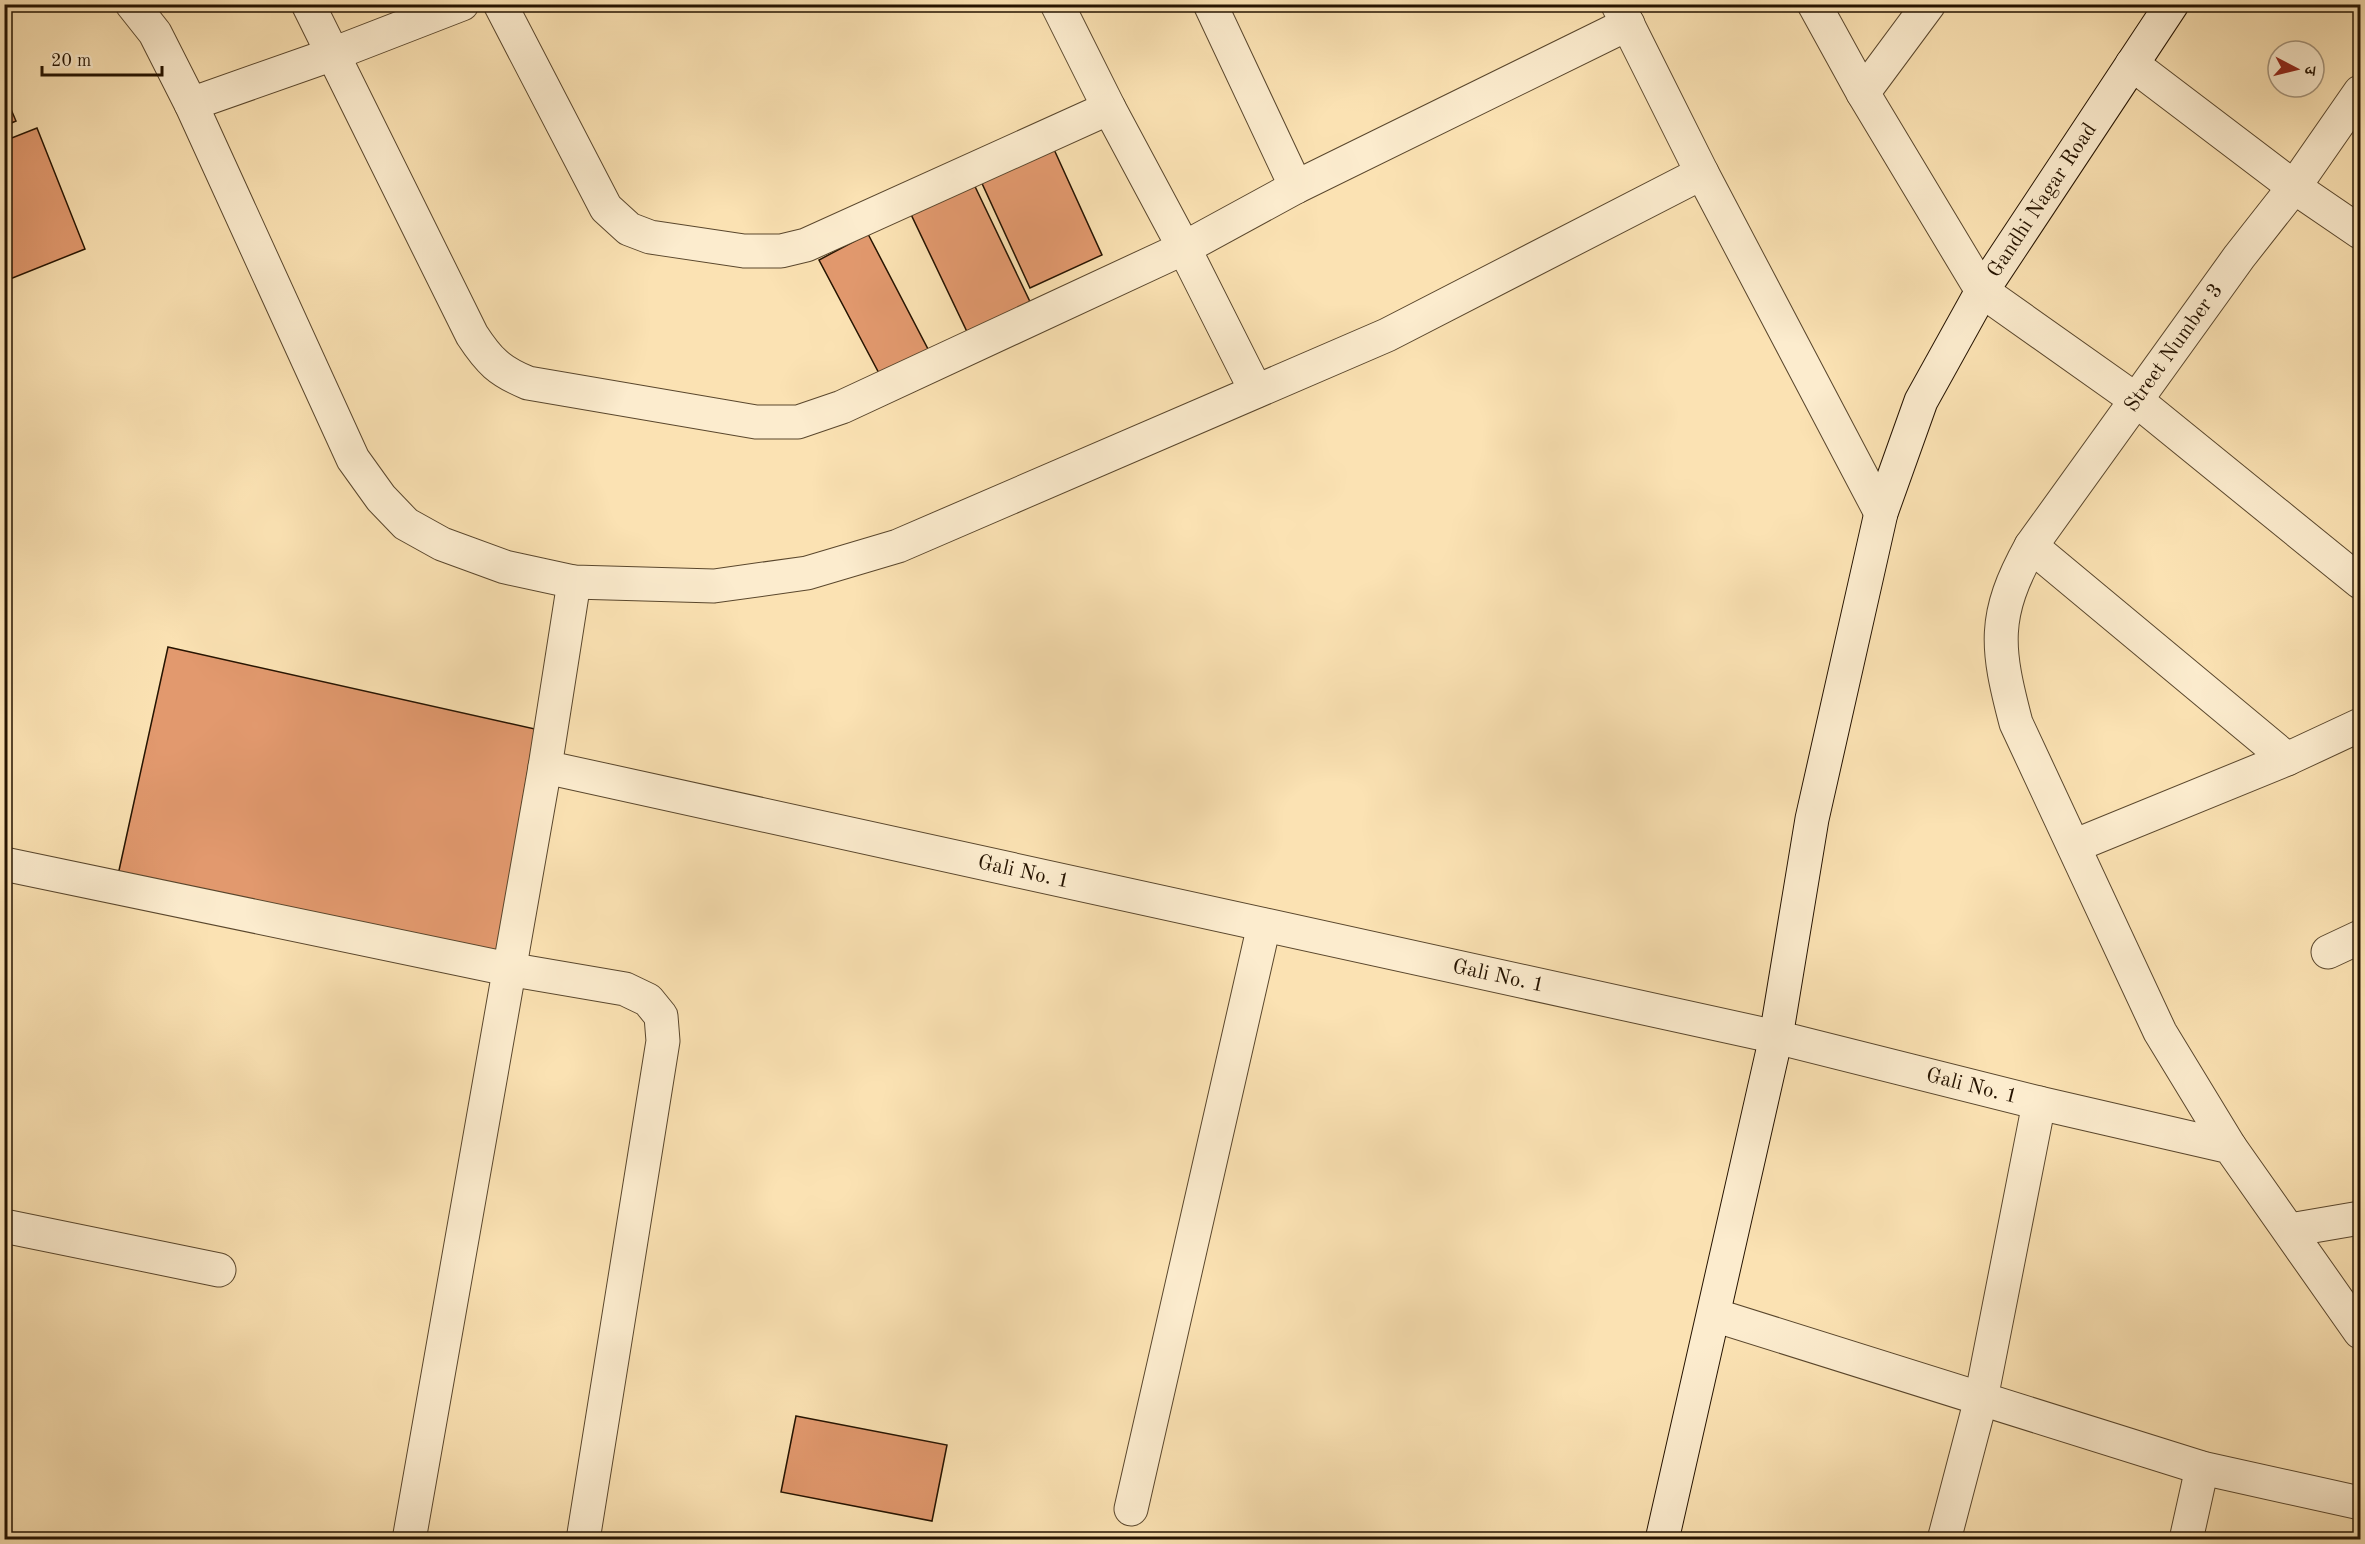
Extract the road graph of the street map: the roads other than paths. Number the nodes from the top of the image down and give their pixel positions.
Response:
1 (132, 4) edge
2 (308, 4) edge
3 (462, 4) edge
4 (500, 4) edge
5 (1057, 4) edge
6 (1210, 4) edge
7 (1814, 4) edge
8 (1929, 4) edge
9 (2172, 4) edge
10 (1623, 14) edge
11 (333, 54) junction
12 (2132, 64) junction
13 (2361, 92) edge
14 (1863, 93) junction
15 (191, 104) junction
16 (1109, 108) junction
17 (1701, 173) junction
18 (1296, 187) junction
19 (2294, 187) junction
20 (2361, 232) edge
21 (1184, 248) junction
22 (1982, 291) junction
23 (1256, 391) junction
24 (2136, 400) junction
25 (1881, 513) junction
26 (2031, 546) junction
27 (574, 582) junction
28 (2361, 582) edge
29 (2361, 725) edge
30 (548, 751) junction
31 (2287, 759) junction
32 (2074, 846) junction
33 (4, 864) edge
34 (1264, 925) junction
35 (2361, 937) edge
36 (2328, 952) dead end
37 (508, 969) junction
38 (1776, 1037) junction
39 (2039, 1103) junction
40 (2230, 1147) junction
41 (2361, 1218) edge
42 (4, 1226) edge
43 (2289, 1230) junction
44 (219, 1270) dead end
45 (1714, 1315) junction
46 (2361, 1332) edge
47 (1981, 1399) junction
48 (2202, 1468) junction
49 (2361, 1503) edge
50 (1131, 1509) dead end
51 (409, 1539) edge
52 (583, 1539) edge
53 (1662, 1539) edge
54 (1944, 1539) edge
55 (2186, 1539) edge

1 - 15 street
2 - 11 street
3 - 11 street
4 - 16 street
5 - 16 street
6 - 18 street
7 - 14 street
8 - 14 street
9 - 12 street, Gandhi Nagar Road
10 - 17 street
10 - 18 street
11 - 15 street
11 - 21 street
12 - 19 street
12 - 22 street, Gandhi Nagar Road
13 - 19 street, Street Number 3
14 - 22 street
15 - 27 street
16 - 21 street
17 - 23 street
17 - 25 street
18 - 21 street
19 - 20 street
19 - 24 street, Street Number 3
21 - 23 street
22 - 24 street
22 - 25 street, Gandhi Nagar Road
23 - 27 street
24 - 26 street, Street Number 3
24 - 28 street
25 - 38 street, Gandhi Nagar Road
26 - 31 street
26 - 32 street, Street Number 3
27 - 30 street
29 - 31 street
30 - 34 street, Gali No. 1
30 - 37 street
31 - 32 street
32 - 40 street
33 - 37 street
34 - 38 street, Gali No. 1
34 - 50 street
35 - 36 street
37 - 51 street
37 - 52 street
38 - 39 street, Gali No. 1
38 - 45 street, Gandhi Nagar Road
39 - 40 street, Gali No. 1
39 - 47 street
40 - 43 street
41 - 43 street
42 - 44 street
43 - 46 street
45 - 47 street
45 - 53 street, Gandhi Nagar Road
47 - 48 street
47 - 54 street
48 - 49 street
48 - 55 street

